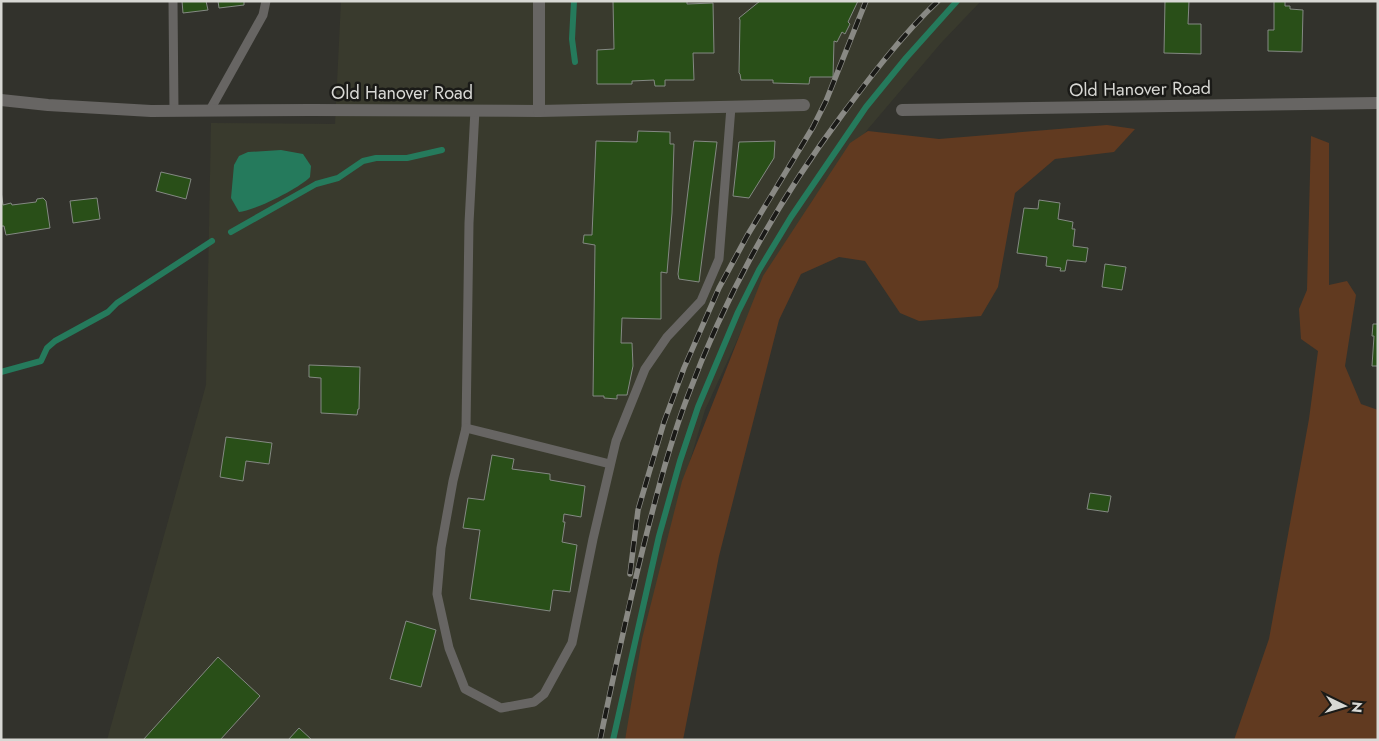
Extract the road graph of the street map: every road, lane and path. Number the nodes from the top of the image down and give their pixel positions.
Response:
1 (173, 1) edge
2 (266, 1) edge
3 (539, 1) edge
4 (1, 100) edge
5 (1378, 103) edge
6 (804, 105) dead end
7 (732, 107) junction
8 (210, 110) junction
9 (475, 110) junction
10 (902, 110) dead end
11 (174, 111) junction
12 (539, 111) junction
13 (466, 428) junction
14 (610, 464) junction

1 - 11 lane
2 - 8 lane
3 - 12 street
4 - 11 street, Old Hanover Road
5 - 10 street, Old Hanover Road
6 - 7 street, Old Hanover Road
7 - 12 street, Old Hanover Road
7 - 14 lane
8 - 9 street, Old Hanover Road
8 - 11 street, Old Hanover Road
9 - 12 street, Old Hanover Road
9 - 13 lane
13 - 14 lane
13 - 14 lane

